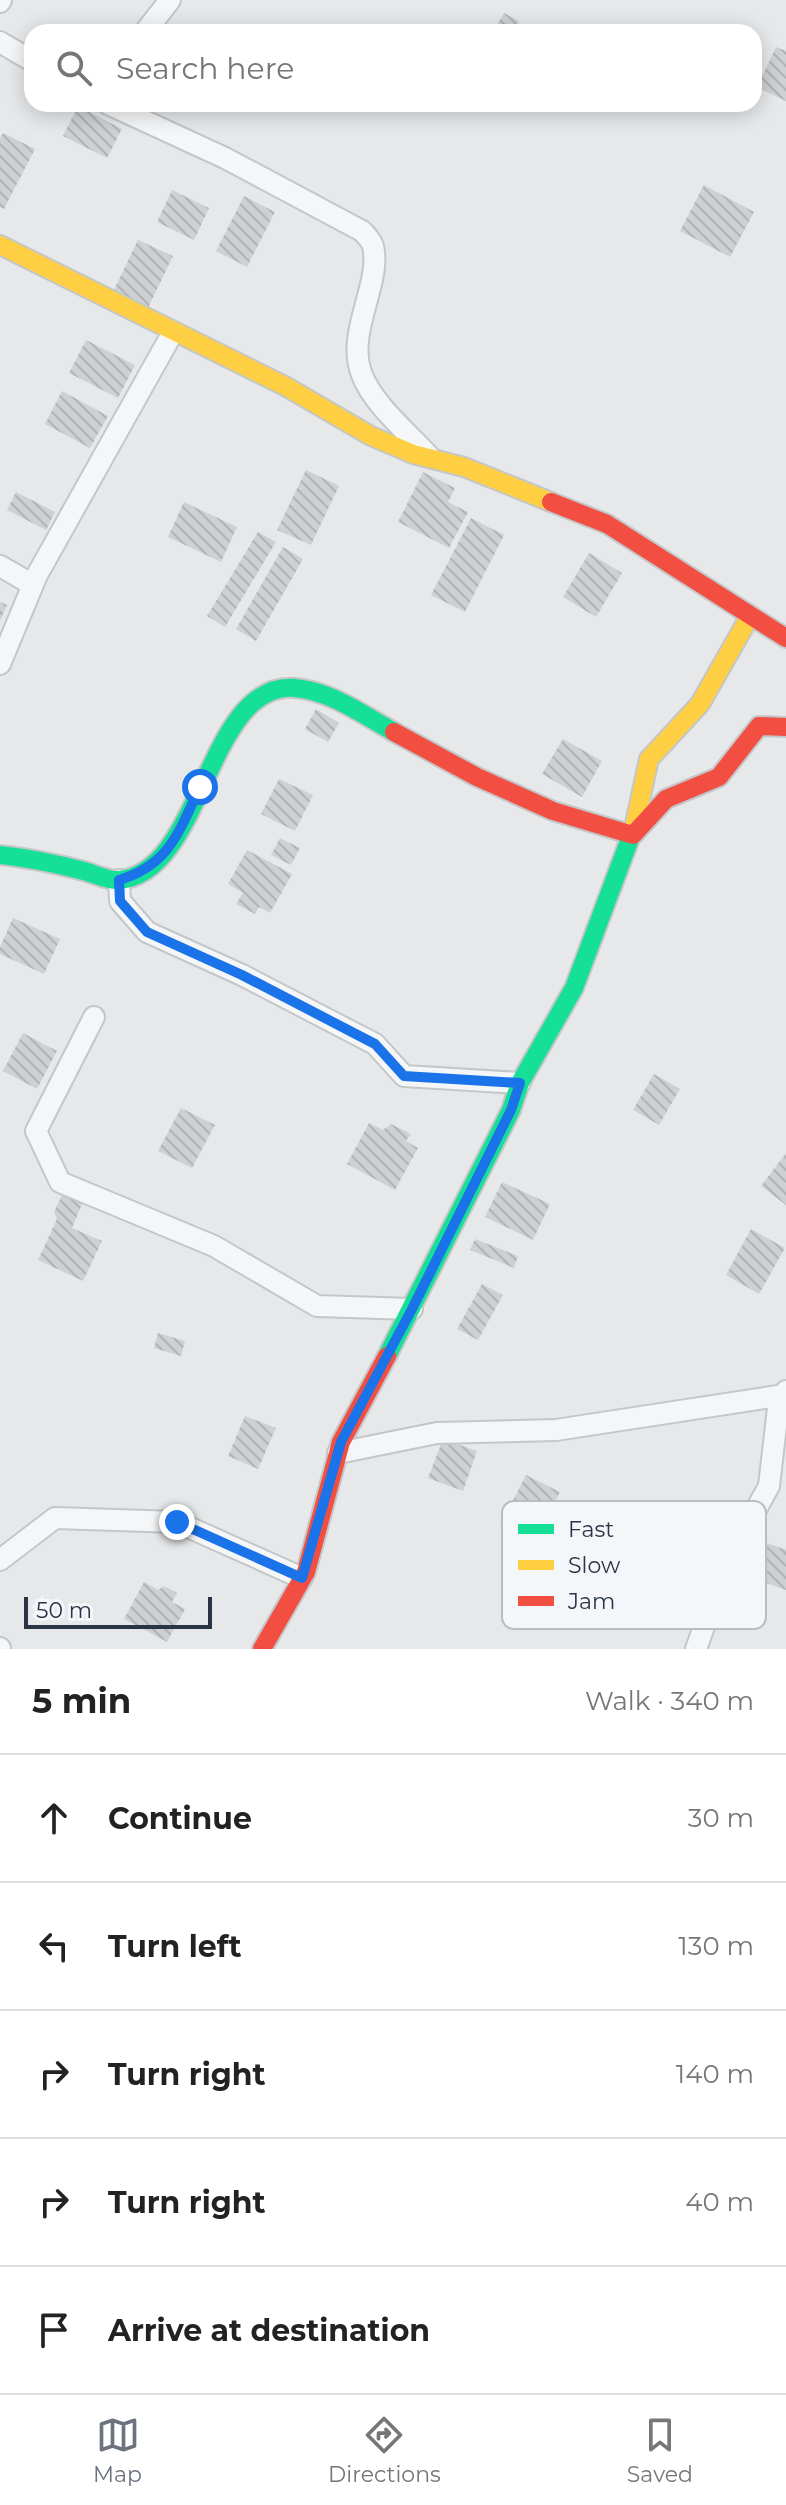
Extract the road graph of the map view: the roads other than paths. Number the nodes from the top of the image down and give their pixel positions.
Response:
1 (170, 0) edge
2 (151, 24) edge
3 (0, 42) edge
4 (24, 56) edge
5 (125, 112) edge
6 (0, 245) edge
7 (173, 332) junction
8 (432, 459) junction
9 (0, 566) edge
10 (33, 585) junction
11 (750, 616) junction
12 (786, 638) edge
13 (0, 664) edge
14 (786, 727) edge
15 (633, 835) junction
16 (0, 855) edge
17 (119, 880) junction
18 (94, 1017) dead end
19 (520, 1083) junction
20 (412, 1309) junction
21 (785, 1393) edge
22 (338, 1453) junction
23 (761, 1501) edge
24 (0, 1560) edge
25 (302, 1578) junction
26 (703, 1629) edge
27 (262, 1649) edge
28 (696, 1649) edge

1 - 2 street
3 - 4 street
5 - 8 street
6 - 7 street
7 - 8 street
7 - 10 street
8 - 11 street
9 - 10 street
10 - 13 street
11 - 12 street
11 - 15 street
14 - 15 street
15 - 17 street
15 - 19 street
16 - 17 street
17 - 19 street
18 - 20 street
19 - 20 street
20 - 22 street
21 - 22 street
21 - 23 street
22 - 25 street
24 - 25 street
25 - 27 street
26 - 28 street

